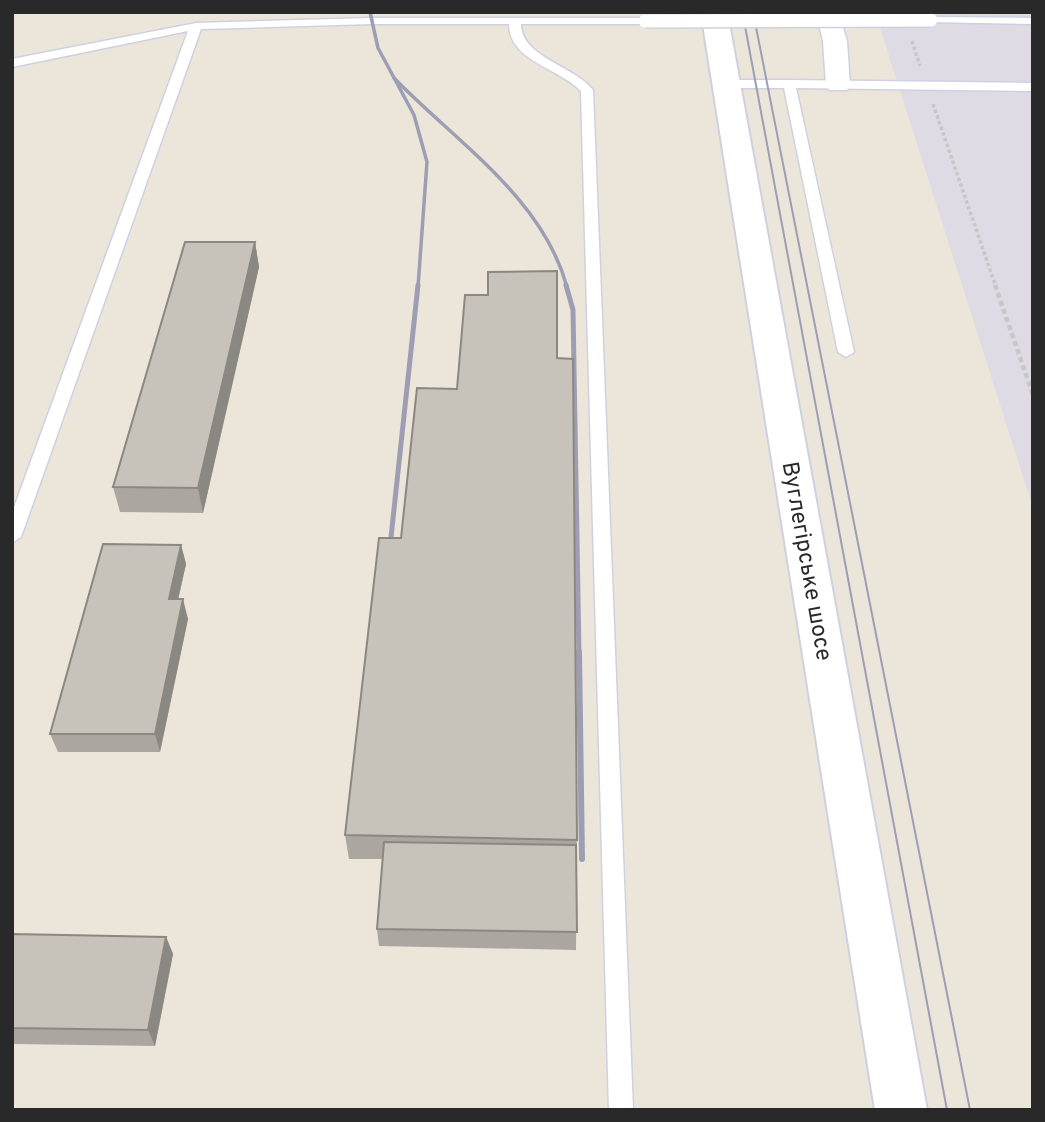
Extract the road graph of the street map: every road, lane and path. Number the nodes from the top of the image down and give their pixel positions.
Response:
1 (714, 12) edge
2 (827, 12) edge
3 (515, 20) junction
4 (1033, 21) edge
5 (196, 26) junction
6 (910, 37) dead end
7 (12, 63) edge
8 (727, 84) junction
9 (789, 84) junction
10 (838, 85) junction
11 (927, 86) junction
12 (1033, 87) edge
13 (846, 352) dead end
14 (1033, 395) edge
15 (12, 537) edge
16 (621, 1110) edge
17 (901, 1110) edge

1 - 8 street, Вуглегірське шосе
2 - 10 street
3 - 4 lane, bridge
3 - 5 lane
3 - 16 lane
5 - 7 lane
5 - 15 lane
6 - 11 path
8 - 9 lane
8 - 17 street, Вуглегірське шосе
9 - 10 lane
9 - 13 lane
10 - 11 lane
11 - 12 lane
11 - 14 path

